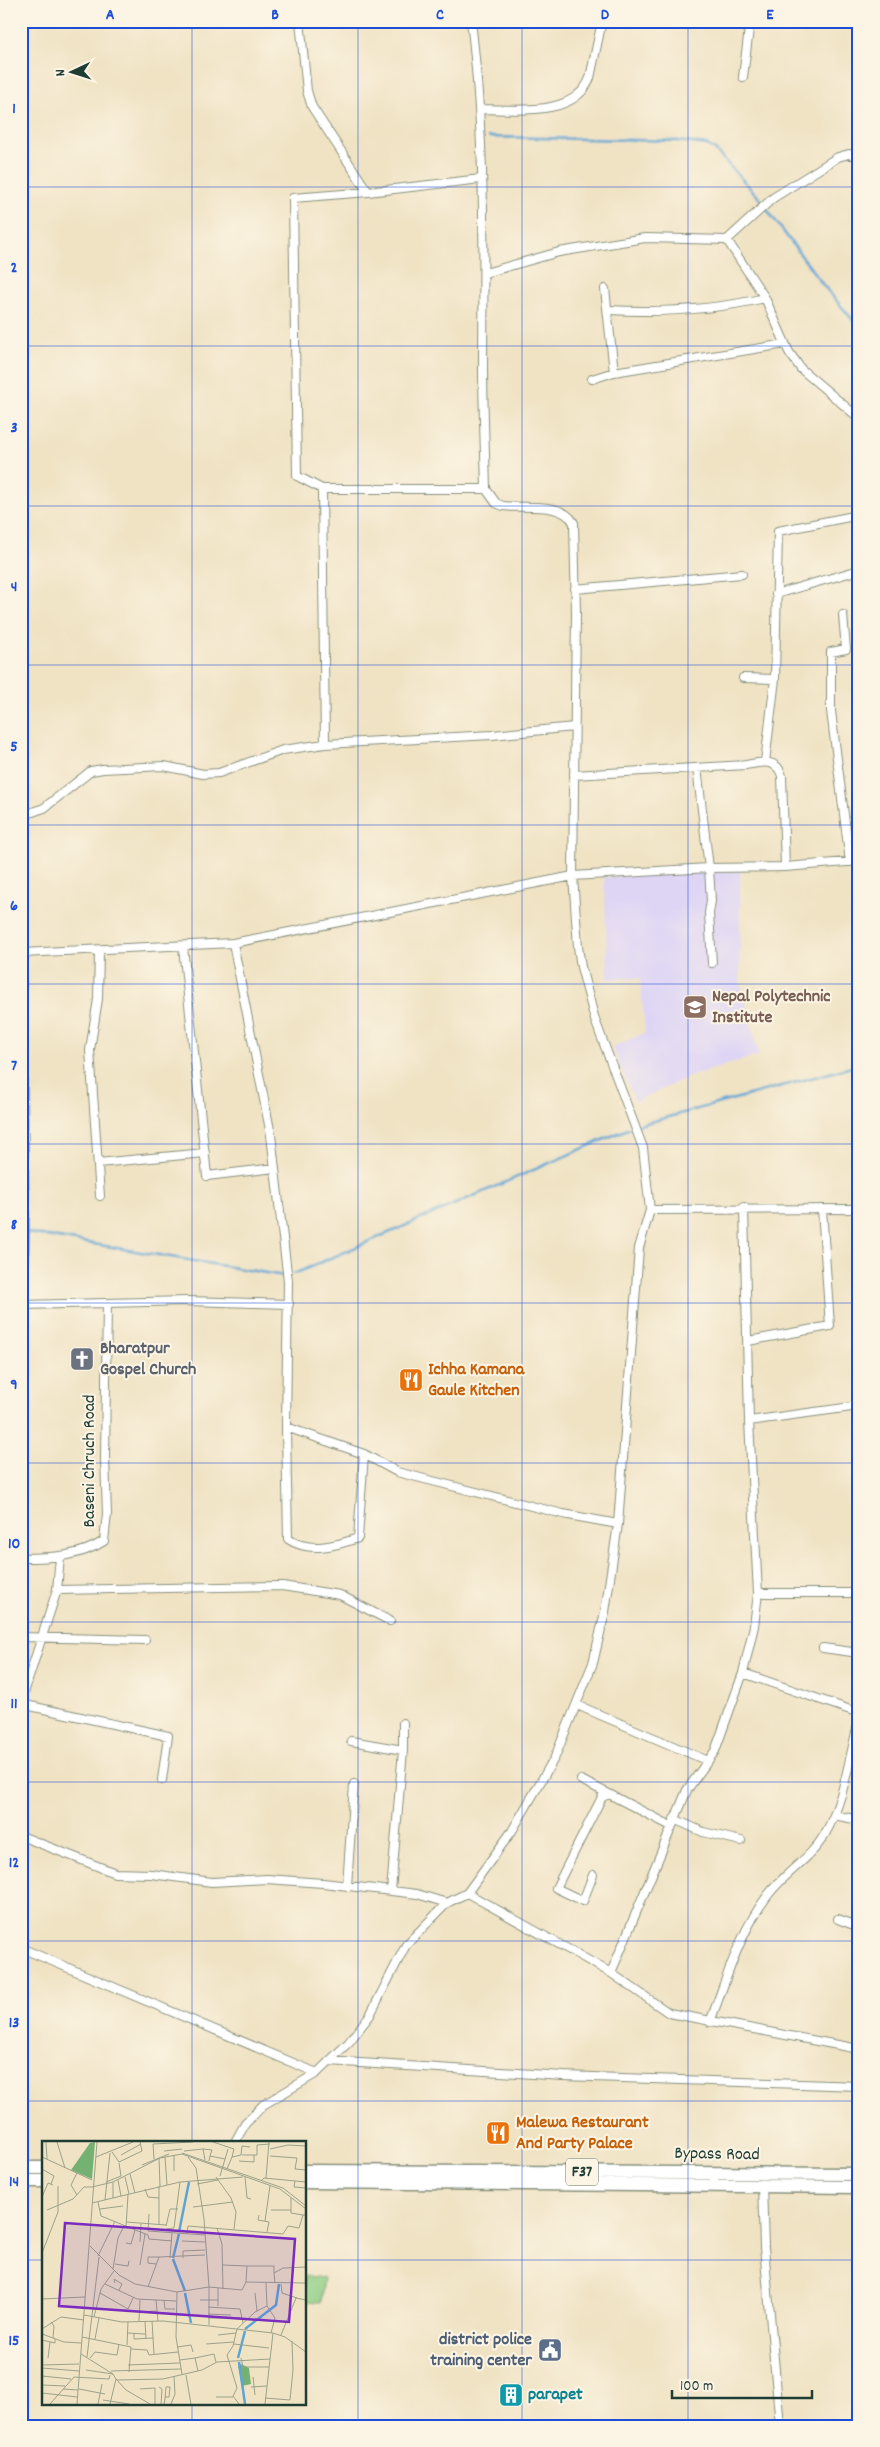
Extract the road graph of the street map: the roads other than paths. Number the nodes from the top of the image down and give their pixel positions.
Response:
1 (300, 21) edge
2 (471, 21) edge
3 (602, 21) edge
4 (750, 21) edge
5 (849, 21) edge
6 (859, 24) edge
7 (743, 77) dead end
8 (480, 109) junction
9 (859, 157) edge
10 (481, 179) junction
11 (368, 192) junction
12 (728, 240) junction
13 (485, 274) junction
14 (604, 290) dead end
15 (765, 298) junction
16 (608, 310) junction
17 (785, 344) junction
18 (614, 372) junction
19 (592, 379) dead end
20 (859, 418) edge
21 (322, 489) junction
22 (486, 489) junction
23 (859, 515) edge
24 (859, 570) edge
25 (742, 574) dead end
26 (575, 589) junction
27 (776, 594) junction
28 (843, 615) dead end
29 (743, 678) dead end
30 (775, 679) junction
31 (574, 728) junction
32 (325, 744) junction
33 (765, 762) junction
34 (698, 768) junction
35 (574, 775) junction
36 (21, 816) edge
37 (859, 861) edge
38 (850, 862) junction
39 (785, 867) junction
40 (710, 868) junction
41 (573, 876) junction
42 (233, 943) junction
43 (183, 947) junction
44 (99, 951) junction
45 (21, 954) edge
46 (712, 963) dead end
47 (22, 1148) edge
48 (205, 1153) junction
49 (98, 1162) junction
50 (275, 1168) junction
51 (100, 1196) dead end
52 (744, 1207) junction
53 (859, 1208) edge
54 (822, 1209) junction
55 (650, 1210) junction
56 (107, 1303) junction
57 (289, 1304) junction
58 (23, 1305) junction
59 (748, 1341) junction
60 (22, 1375) edge
61 (21, 1390) edge
62 (859, 1406) edge
63 (749, 1422) junction
64 (286, 1427) junction
65 (364, 1454) junction
66 (618, 1524) junction
67 (60, 1557) junction
68 (21, 1558) edge
69 (57, 1590) junction
70 (758, 1593) junction
71 (859, 1593) edge
72 (390, 1622) dead end
73 (21, 1637) edge
74 (42, 1637) junction
75 (145, 1640) dead end
76 (823, 1648) dead end
77 (859, 1653) edge
78 (743, 1673) junction
79 (21, 1703) edge
80 (578, 1705) junction
81 (859, 1713) edge
82 (859, 1721) edge
83 (403, 1723) dead end
84 (351, 1741) dead end
85 (856, 1747) edge
86 (403, 1750) junction
87 (708, 1761) junction
88 (162, 1780) dead end
89 (581, 1780) dead end
90 (354, 1784) dead end
91 (609, 1794) junction
92 (834, 1815) junction
93 (859, 1820) edge
94 (673, 1823) junction
95 (21, 1836) edge
96 (741, 1841) dead end
97 (593, 1875) dead end
98 (347, 1886) junction
99 (391, 1891) junction
100 (467, 1893) junction
101 (447, 1903) junction
102 (838, 1918) dead end
103 (859, 1927) edge
104 (21, 1948) edge
105 (611, 1973) junction
106 (710, 2022) junction
107 (859, 2049) edge
108 (329, 2061) junction
109 (317, 2072) junction
110 (859, 2086) edge
111 (236, 2141) edge
112 (21, 2168) edge
113 (42, 2168) edge
114 (306, 2171) edge
115 (762, 2173) junction
116 (859, 2174) edge
117 (21, 2181) edge
118 (42, 2181) edge
119 (306, 2182) edge
120 (762, 2186) junction
121 (859, 2187) edge
122 (780, 2426) edge

1 - 11 street
2 - 8 street
3 - 8 street
4 - 7 street
5 - 6 street
8 - 10 street
9 - 12 street
10 - 11 street
10 - 13 street
11 - 21 street
12 - 13 street
12 - 15 street
13 - 22 street
14 - 16 street
15 - 16 street
15 - 17 street
16 - 18 street
17 - 18 street
17 - 20 street
18 - 19 street
21 - 22 street
21 - 32 street
22 - 26 street
23 - 27 street
24 - 27 street
25 - 26 street
26 - 31 street
27 - 30 street
28 - 38 street
29 - 30 street
30 - 33 street
31 - 32 street
31 - 35 street
32 - 36 street
33 - 34 street
33 - 39 street
34 - 35 street
34 - 40 street
35 - 41 street
37 - 38 street
38 - 39 street
39 - 40 street
40 - 41 street
40 - 46 street
41 - 42 street
41 - 55 street
42 - 43 street
42 - 50 street
43 - 44 street
43 - 48 street
44 - 45 street
44 - 49 street
45 - 47 street
47 - 58 street
48 - 49 street
48 - 50 street
49 - 51 street
50 - 57 street
52 - 54 street
52 - 55 street
52 - 59 street
53 - 54 street
54 - 59 street
55 - 66 street
56 - 57 street
56 - 58 street
56 - 67 street, Baseni Chruch Road
57 - 64 street
58 - 60 street
59 - 63 street
60 - 61 street
62 - 63 street
63 - 70 street
64 - 65 street
64 - 65 street
65 - 66 street
66 - 80 street
67 - 68 street
67 - 69 street
69 - 72 street
69 - 74 street
70 - 71 street
70 - 78 street
73 - 74 street
74 - 75 street
74 - 79 street
76 - 77 street
78 - 81 street
78 - 87 street
79 - 88 street
80 - 87 street
80 - 100 street
82 - 85 street
83 - 86 street
84 - 86 street
85 - 92 street
86 - 99 street
87 - 94 street
89 - 91 street
90 - 98 street
91 - 94 street
91 - 97 street
92 - 93 street
92 - 106 street
94 - 96 street
94 - 105 street
95 - 98 street
98 - 99 street
99 - 101 street
100 - 101 street
100 - 105 street
101 - 108 street
102 - 103 street
104 - 109 street
105 - 106 street
106 - 107 street
108 - 109 street
108 - 110 street
109 - 111 street
112 - 113 highway
114 - 115 highway, Bypass Road / F37
115 - 116 highway, Bypass Road / F37
115 - 120 street
117 - 118 highway
119 - 120 highway, Bypass Road / F37
120 - 121 highway, Bypass Road / F37
120 - 122 street

